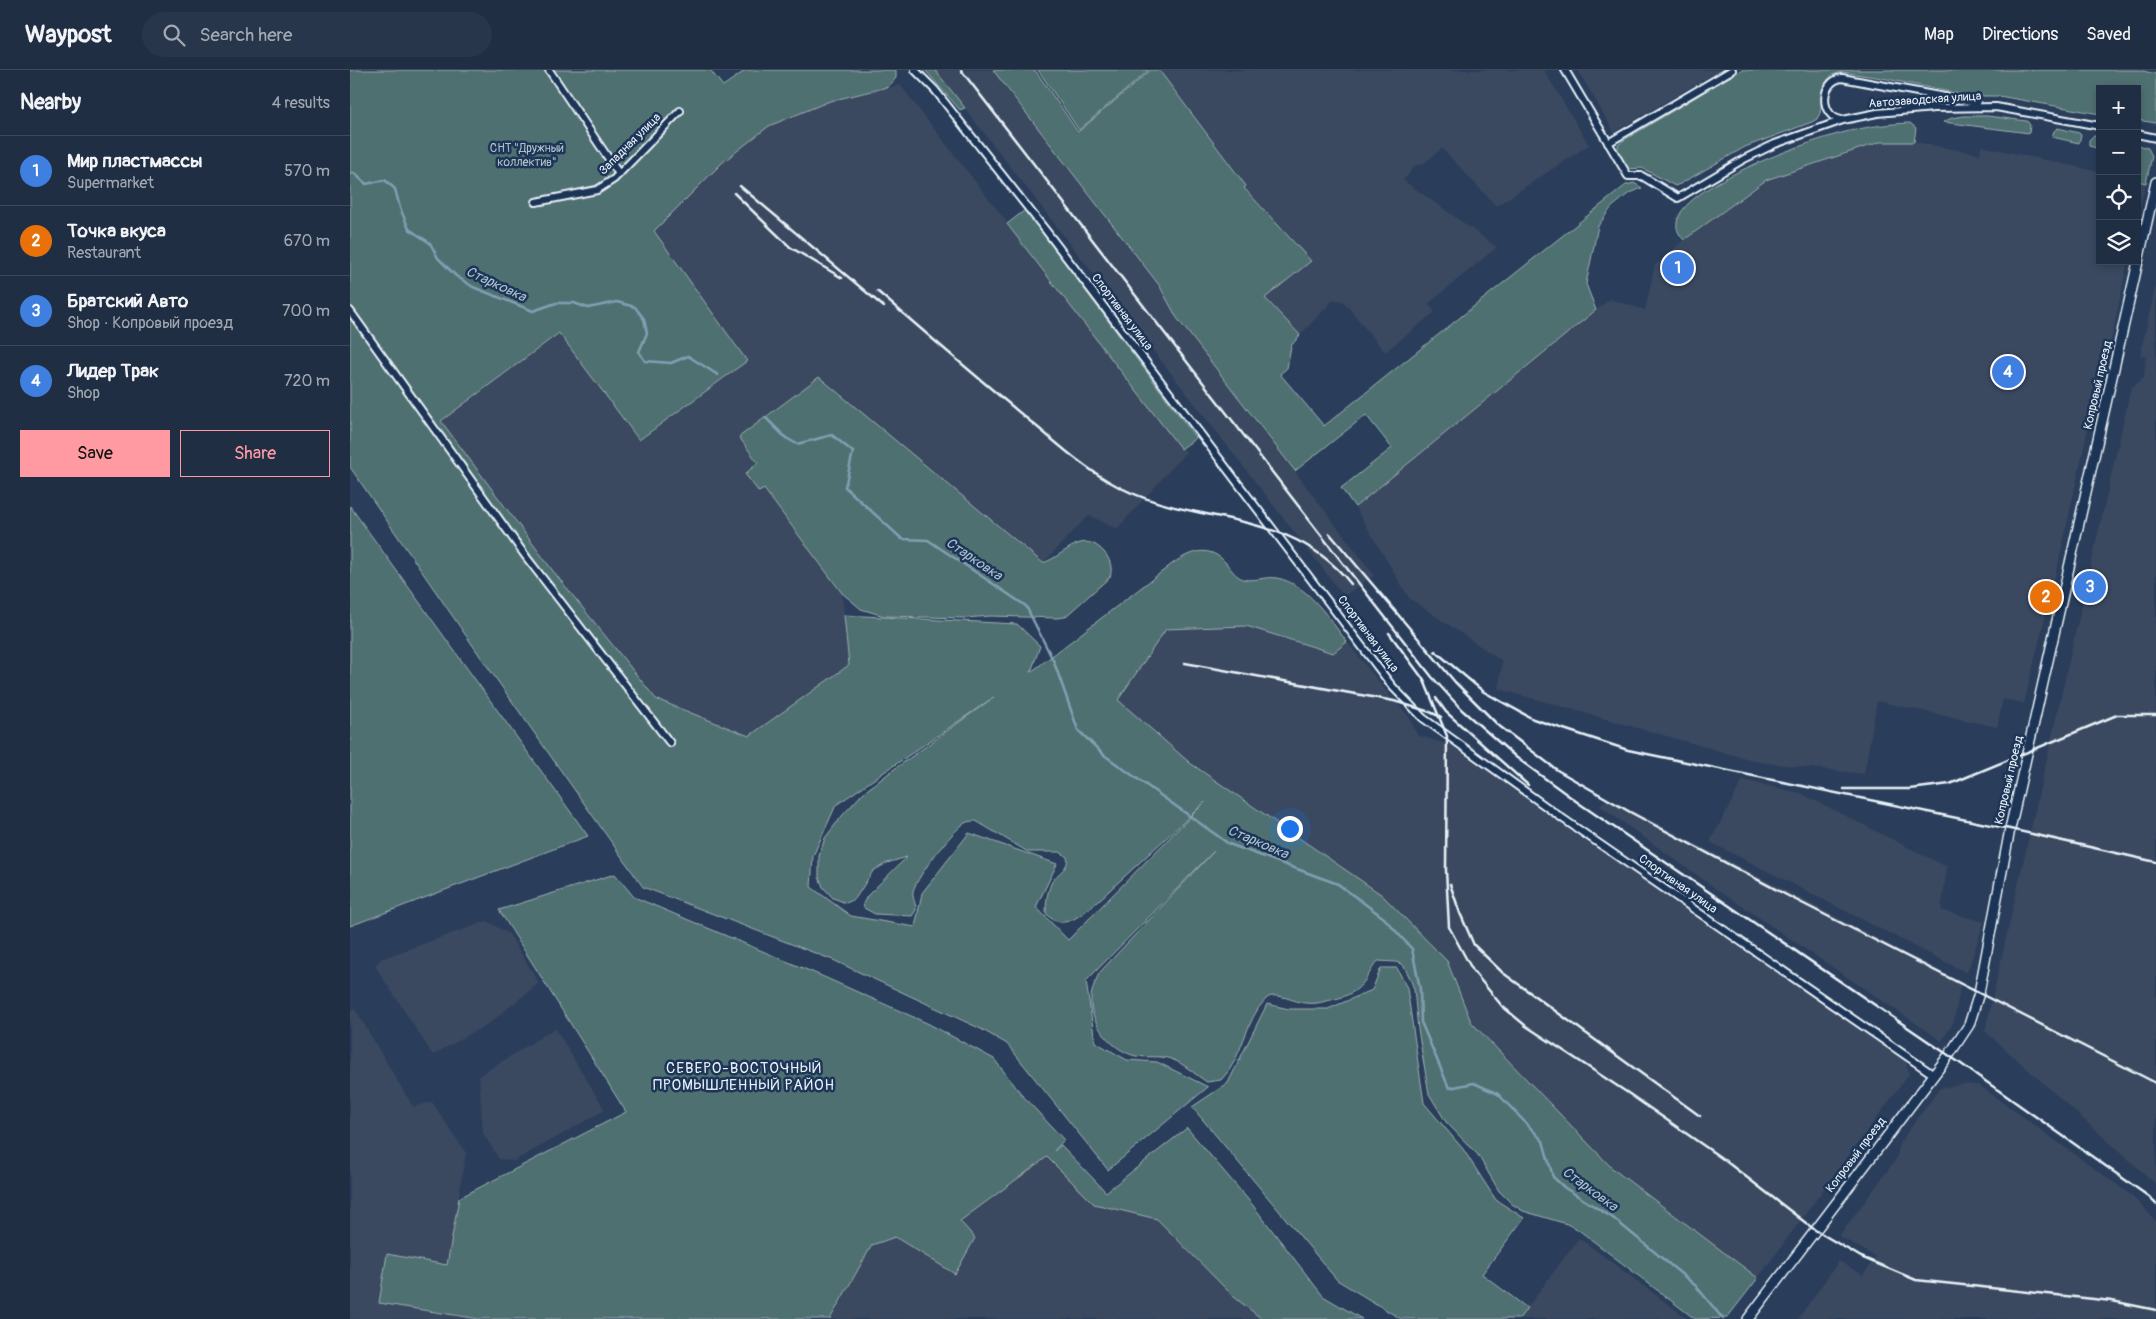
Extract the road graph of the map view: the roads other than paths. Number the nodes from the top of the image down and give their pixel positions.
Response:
1 (549, 70) edge
2 (915, 70) edge
3 (1565, 70) edge
4 (1732, 70) edge
5 (1996, 107) junction
6 (680, 111) dead end
7 (1843, 120) junction
8 (2096, 125) edge
9 (2141, 135) edge
10 (2156, 138) edge
11 (1608, 142) junction
12 (619, 174) junction
13 (2156, 182) edge
14 (536, 202) dead end
15 (350, 311) edge
16 (670, 743) dead end
17 (1934, 1075) junction
18 (1748, 1319) edge

1 - 12 street
2 - 17 street, Спортивная улица
3 - 11 street
4 - 11 street
5 - 7 street, Автозаводская улица
5 - 7 street
5 - 8 street, Автозаводская улица
6 - 12 street, Западная улица
7 - 11 street, Автозаводская улица
9 - 10 street
12 - 14 street, Западная улица
13 - 17 main road, Копровый проезд
15 - 16 street
17 - 18 main road, Копровый проезд

